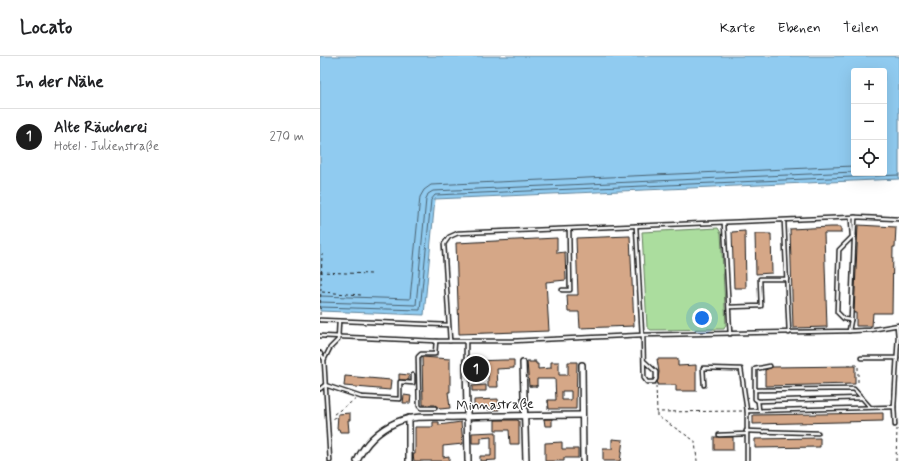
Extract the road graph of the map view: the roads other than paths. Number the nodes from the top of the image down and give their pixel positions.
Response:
1 (855, 217) junction
2 (850, 218) junction
3 (899, 219) edge
4 (784, 220) junction
5 (724, 223) junction
6 (636, 226) junction
7 (569, 229) junction
8 (787, 279) junction
9 (562, 290) dead end
10 (729, 307) junction
11 (320, 320) edge
12 (851, 320) junction
13 (339, 321) junction
14 (448, 325) junction
15 (898, 325) edge
16 (849, 331) junction
17 (789, 333) junction
18 (730, 334) junction
19 (320, 336) edge
20 (643, 336) junction
21 (339, 337) junction
22 (436, 341) junction
23 (450, 341) junction
24 (466, 342) junction
25 (320, 353) edge
26 (861, 358) dead end
27 (897, 358) junction
28 (324, 360) junction
29 (466, 361) joint
30 (644, 361) junction
31 (523, 363) road end
32 (582, 364) dead end
33 (770, 366) dead end
34 (413, 375) dead end
35 (325, 385) junction
36 (704, 385) dead end
37 (320, 389) edge
38 (755, 390) junction
39 (863, 398) junction
40 (758, 401) junction
41 (871, 407) junction
42 (894, 407) junction
43 (435, 408) dead end
44 (746, 410) junction
45 (759, 410) junction
46 (525, 415) junction
47 (582, 415) junction
48 (468, 417) junction
49 (409, 418) junction
50 (895, 425) road end
51 (746, 433) junction
52 (818, 433) dead end
53 (719, 435) dead end
54 (330, 461) edge
55 (357, 461) edge
56 (409, 461) edge
57 (468, 461) edge
58 (526, 461) edge
59 (583, 461) edge
60 (747, 461) edge

1 - 2 lane
1 - 3 lane
1 - 12 lane
2 - 4 lane
2 - 12 lane
4 - 5 lane
4 - 8 lane
5 - 6 lane
5 - 10 lane
6 - 7 lane
6 - 20 lane
7 - 9 lane
7 - 14 lane
8 - 10 lane
8 - 17 lane
10 - 18 lane
11 - 13 lane
12 - 16 lane
13 - 14 lane
13 - 21 lane
14 - 23 lane
15 - 16 lane
15 - 27 lane
16 - 17 lane
17 - 18 lane
18 - 20 lane
19 - 21 lane
20 - 24 lane
20 - 30 lane
21 - 22 lane
21 - 28 lane
22 - 23 lane
22 - 43 lane
23 - 24 lane
24 - 29 lane
25 - 28 lane
26 - 27 lane
27 - 42 lane
28 - 35 lane
29 - 48 street
30 - 30 lane
31 - 46 street
32 - 47 street
33 - 38 lane
34 - 35 lane
35 - 37 lane
35 - 54 lane
36 - 44 lane
38 - 39 lane
38 - 40 lane
39 - 40 lane
39 - 41 lane
40 - 45 lane
41 - 42 lane
41 - 45 lane
42 - 50 lane
44 - 45 lane
44 - 51 lane
46 - 47 street, Minnastraße
46 - 48 street, Minnastraße
46 - 58 street
47 - 59 street
48 - 49 street, Minnastraße
48 - 57 street
49 - 55 street, Minnastraße
49 - 56 street
51 - 52 lane
51 - 53 lane
51 - 60 lane

